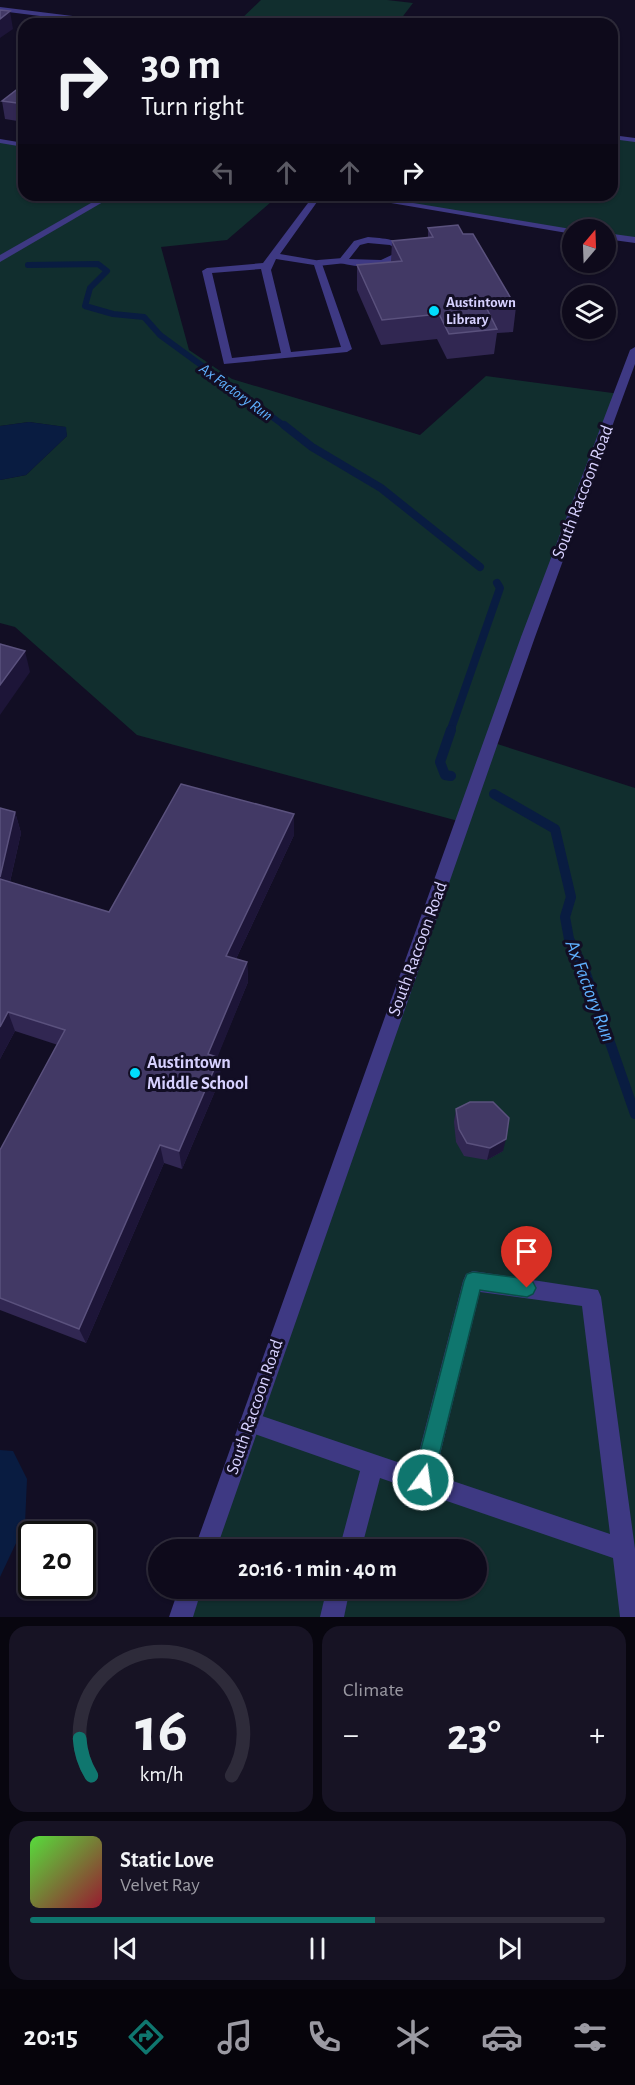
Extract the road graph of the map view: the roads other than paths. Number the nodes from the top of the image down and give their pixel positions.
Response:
1 (0, 9) edge
2 (73, 18) edge
3 (618, 138) edge
4 (635, 140) edge
5 (0, 141) edge
6 (18, 144) edge
7 (101, 201) edge
8 (314, 201) edge
9 (386, 201) edge
10 (562, 229) edge
11 (616, 237) edge
12 (635, 240) edge
13 (274, 256) junction
14 (0, 259) edge
15 (343, 261) junction
16 (318, 263) junction
17 (266, 266) junction
18 (635, 350) edge
19 (287, 356) junction
20 (250, 1423) junction
21 (373, 1464) junction
22 (423, 1480) junction
23 (209, 1539) edge
24 (353, 1539) edge
25 (624, 1550) junction
26 (187, 1599) edge
27 (336, 1599) edge
28 (181, 1617) edge
29 (332, 1617) edge
30 (632, 1617) edge

1 - 2 street
3 - 4 street
5 - 6 street
7 - 14 street
8 - 13 street
9 - 10 street
11 - 12 street
13 - 16 street
13 - 17 street
15 - 15 street
15 - 16 street
16 - 19 street
17 - 19 street
17 - 19 street
18 - 20 street, South Raccoon Road
20 - 21 street
20 - 23 street, South Raccoon Road
21 - 22 street
21 - 24 street
22 - 25 street
22 - 25 street
25 - 30 street
26 - 28 street
27 - 29 street

